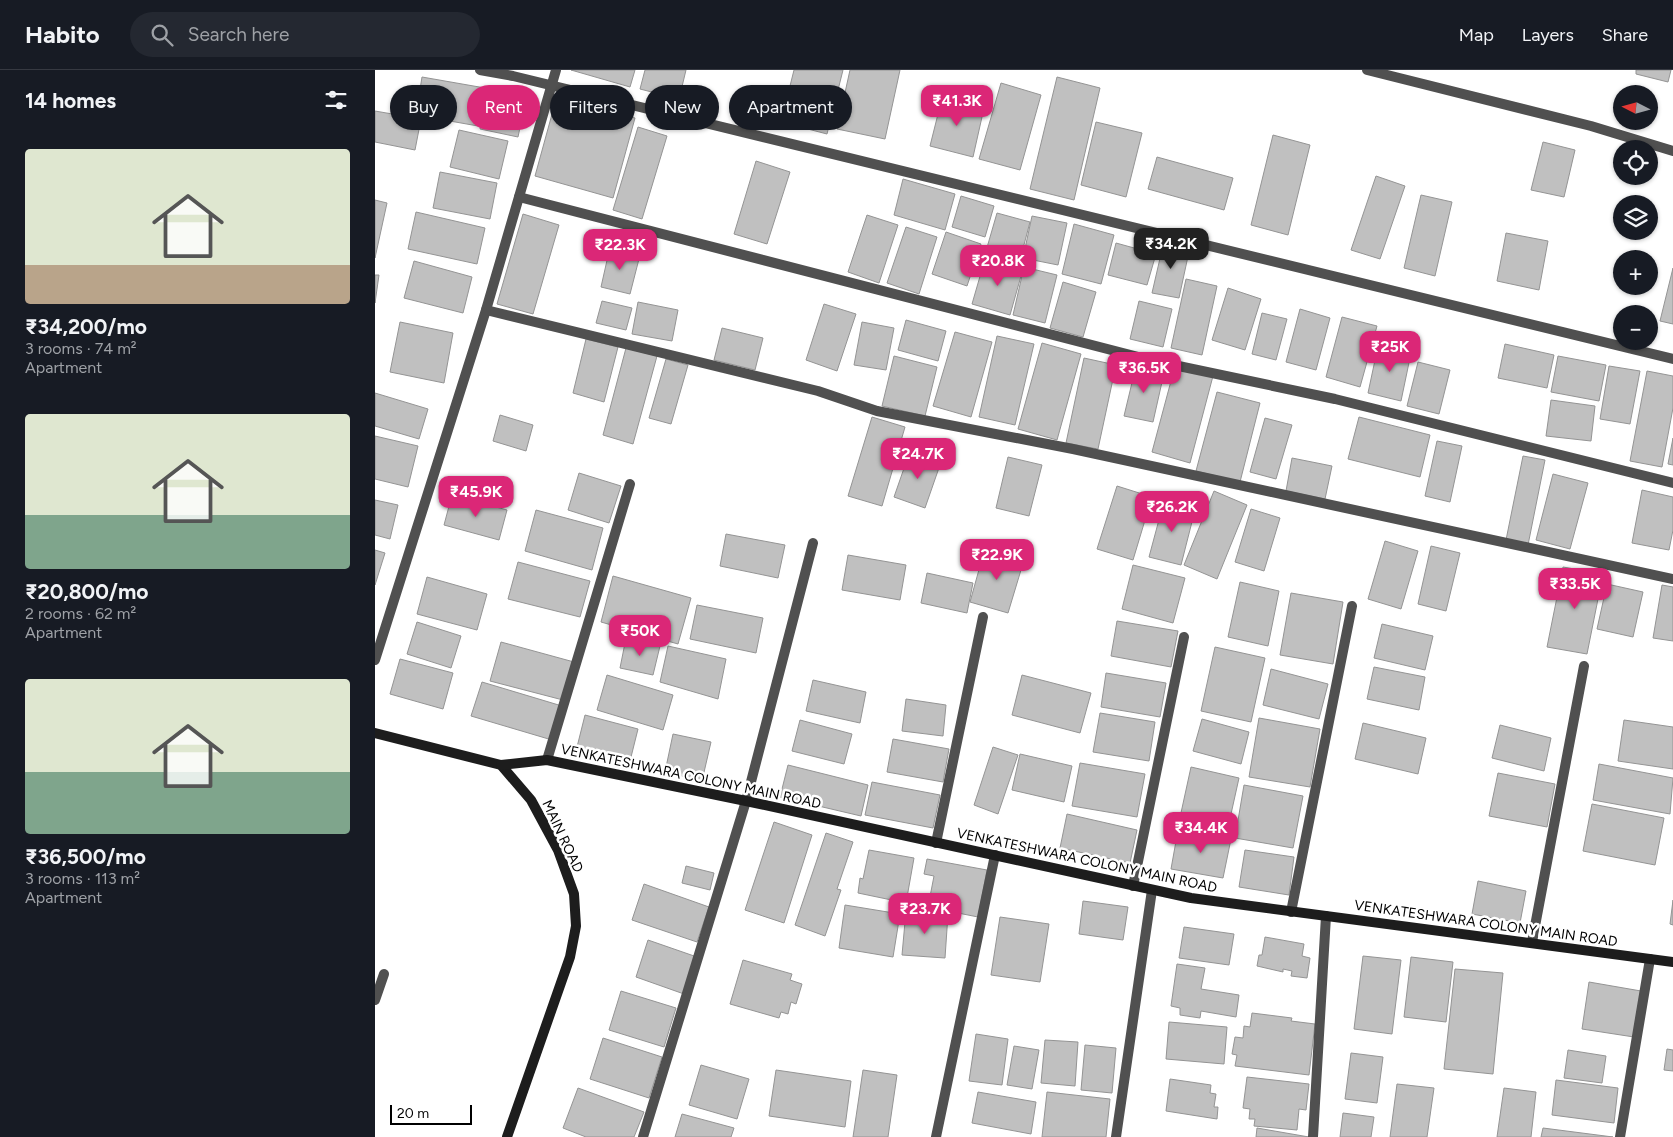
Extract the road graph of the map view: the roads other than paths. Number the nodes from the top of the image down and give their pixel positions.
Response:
1 (480, 70) edge
2 (556, 70) edge
3 (1367, 70) edge
4 (551, 85) joint
5 (550, 88) edge
6 (635, 106) edge
7 (1673, 151) edge
8 (519, 197) junction
9 (486, 310) junction
10 (1673, 359) edge
11 (1673, 483) edge
12 (630, 484) dead end
13 (813, 543) dead end
14 (1673, 579) edge
15 (1352, 606) dead end
16 (983, 618) dead end
17 (1184, 637) dead end
18 (375, 660) edge
19 (1584, 666) dead end
20 (375, 733) edge
21 (547, 760) junction
22 (501, 766) junction
23 (746, 801) junction
24 (936, 843) junction
25 (995, 855) junction
26 (1133, 886) junction
27 (1152, 890) junction
28 (1291, 912) junction
29 (1326, 916) junction
30 (1532, 942) junction
31 (1649, 959) junction
32 (1673, 962) edge
33 (384, 974) dead end
34 (375, 1000) edge
35 (507, 1137) edge
36 (643, 1137) edge
37 (936, 1137) edge
38 (1116, 1137) edge
39 (1313, 1137) edge
40 (1620, 1137) edge

1 - 4 street
2 - 4 street
3 - 7 street
5 - 8 street
6 - 10 street
8 - 9 street
8 - 11 street
9 - 14 street
9 - 18 street
12 - 21 street
13 - 23 street
15 - 28 street
16 - 24 street
17 - 26 street
19 - 30 street
20 - 22 street
21 - 22 street, VENKATESHWARA COLONY MAIN ROAD
21 - 23 street, VENKATESHWARA COLONY MAIN ROAD
22 - 35 street, MAIN ROAD
23 - 24 street, VENKATESHWARA COLONY MAIN ROAD
23 - 36 street
24 - 25 street, VENKATESHWARA COLONY MAIN ROAD
25 - 26 street, VENKATESHWARA COLONY MAIN ROAD
25 - 37 street
26 - 27 street, VENKATESHWARA COLONY MAIN ROAD
27 - 28 street, VENKATESHWARA COLONY MAIN ROAD
27 - 38 street
28 - 29 street, VENKATESHWARA COLONY MAIN ROAD
29 - 30 street, VENKATESHWARA COLONY MAIN ROAD
29 - 39 street
30 - 31 street, VENKATESHWARA COLONY MAIN ROAD
31 - 32 street, VENKATESHWARA COLONY MAIN ROAD
31 - 40 street
33 - 34 street

